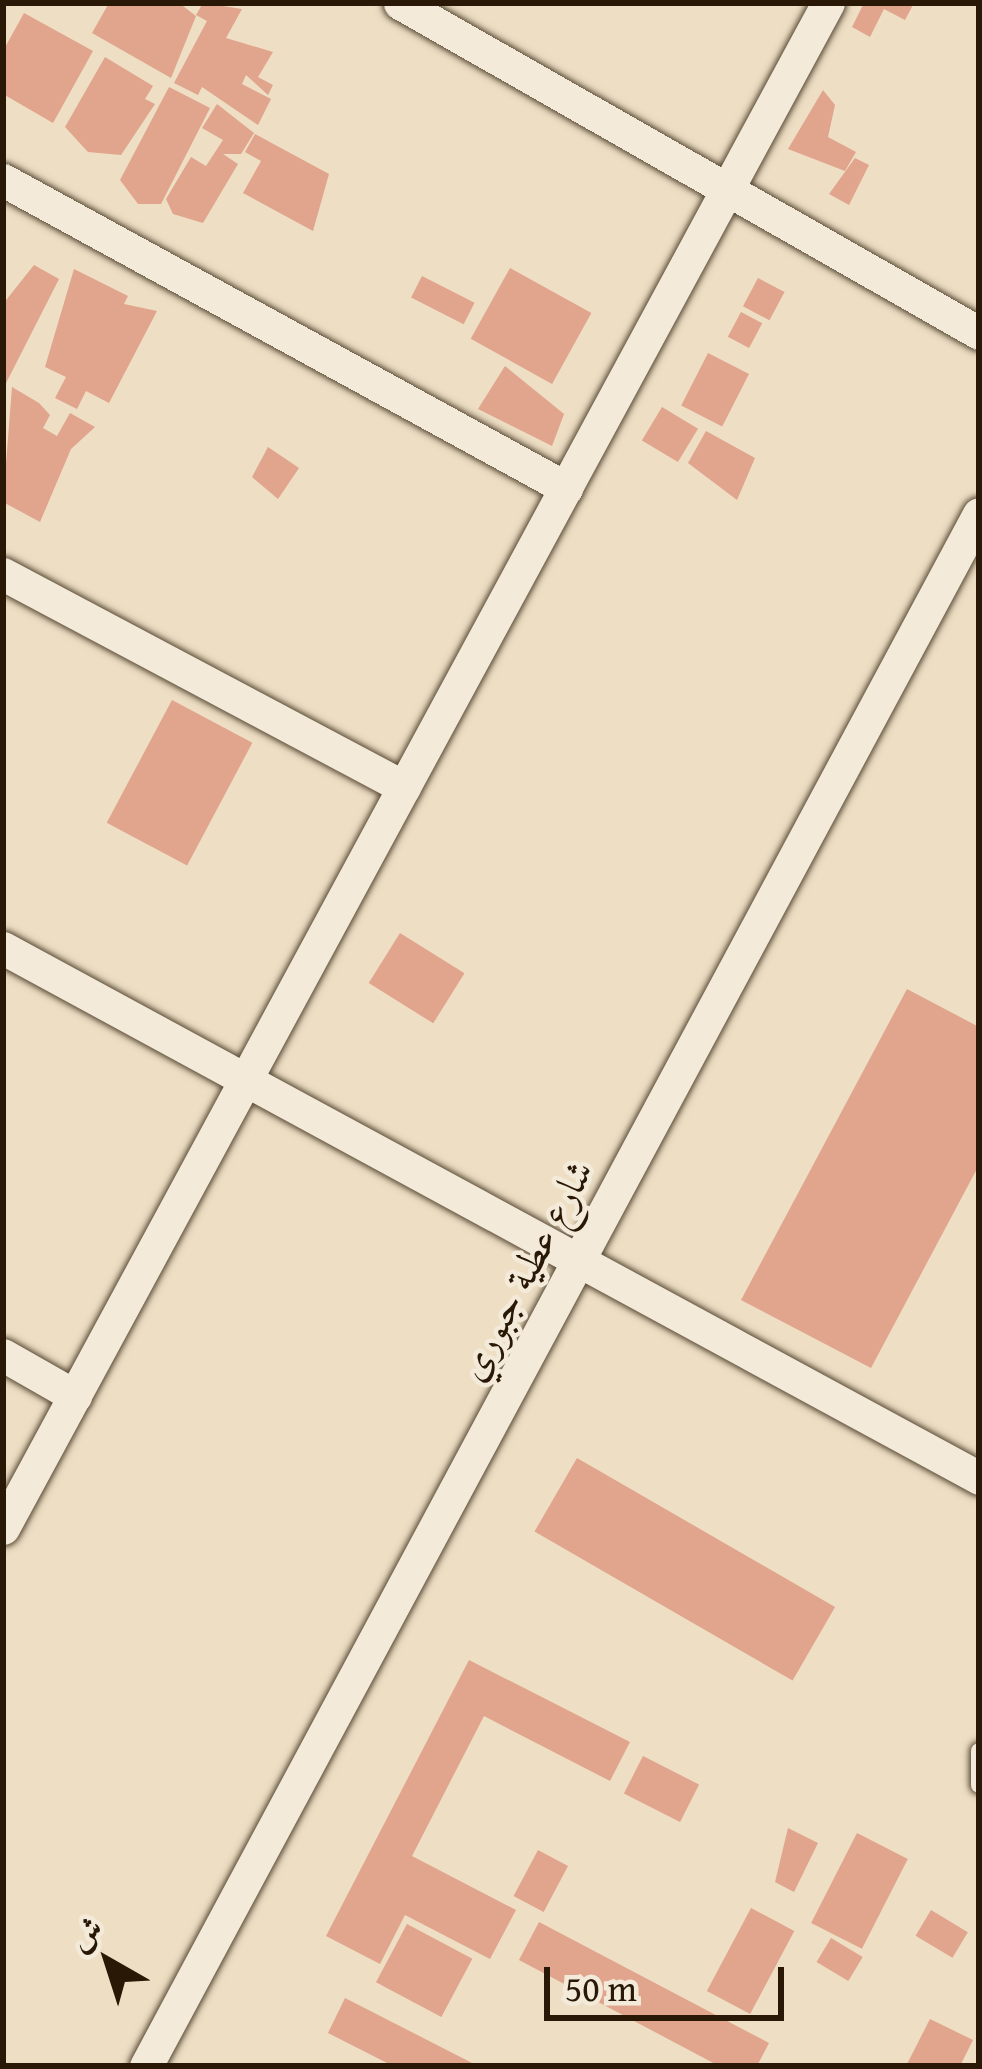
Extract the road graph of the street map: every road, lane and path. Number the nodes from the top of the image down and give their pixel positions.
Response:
1 (400, 3) edge
2 (828, 3) edge
3 (3, 180) edge
4 (726, 191) junction
5 (979, 333) edge
6 (566, 488) junction
7 (979, 514) edge
8 (3, 574) edge
9 (404, 787) junction
10 (3, 948) edge
11 (245, 1081) junction
12 (576, 1264) junction
13 (3, 1355) edge
14 (74, 1396) junction
15 (979, 1478) edge
16 (3, 1528) edge
17 (979, 1750) edge
18 (979, 1785) edge
19 (146, 2066) edge

1 - 4 street
2 - 4 street
3 - 6 street
4 - 5 street
4 - 6 street
6 - 9 street
7 - 12 street, شارع عطية جبوري
8 - 9 street
9 - 11 street
10 - 11 street
11 - 12 street
11 - 14 street
12 - 15 street
12 - 19 street, شارع عطية جبوري
13 - 14 street
14 - 16 street
17 - 18 lane

